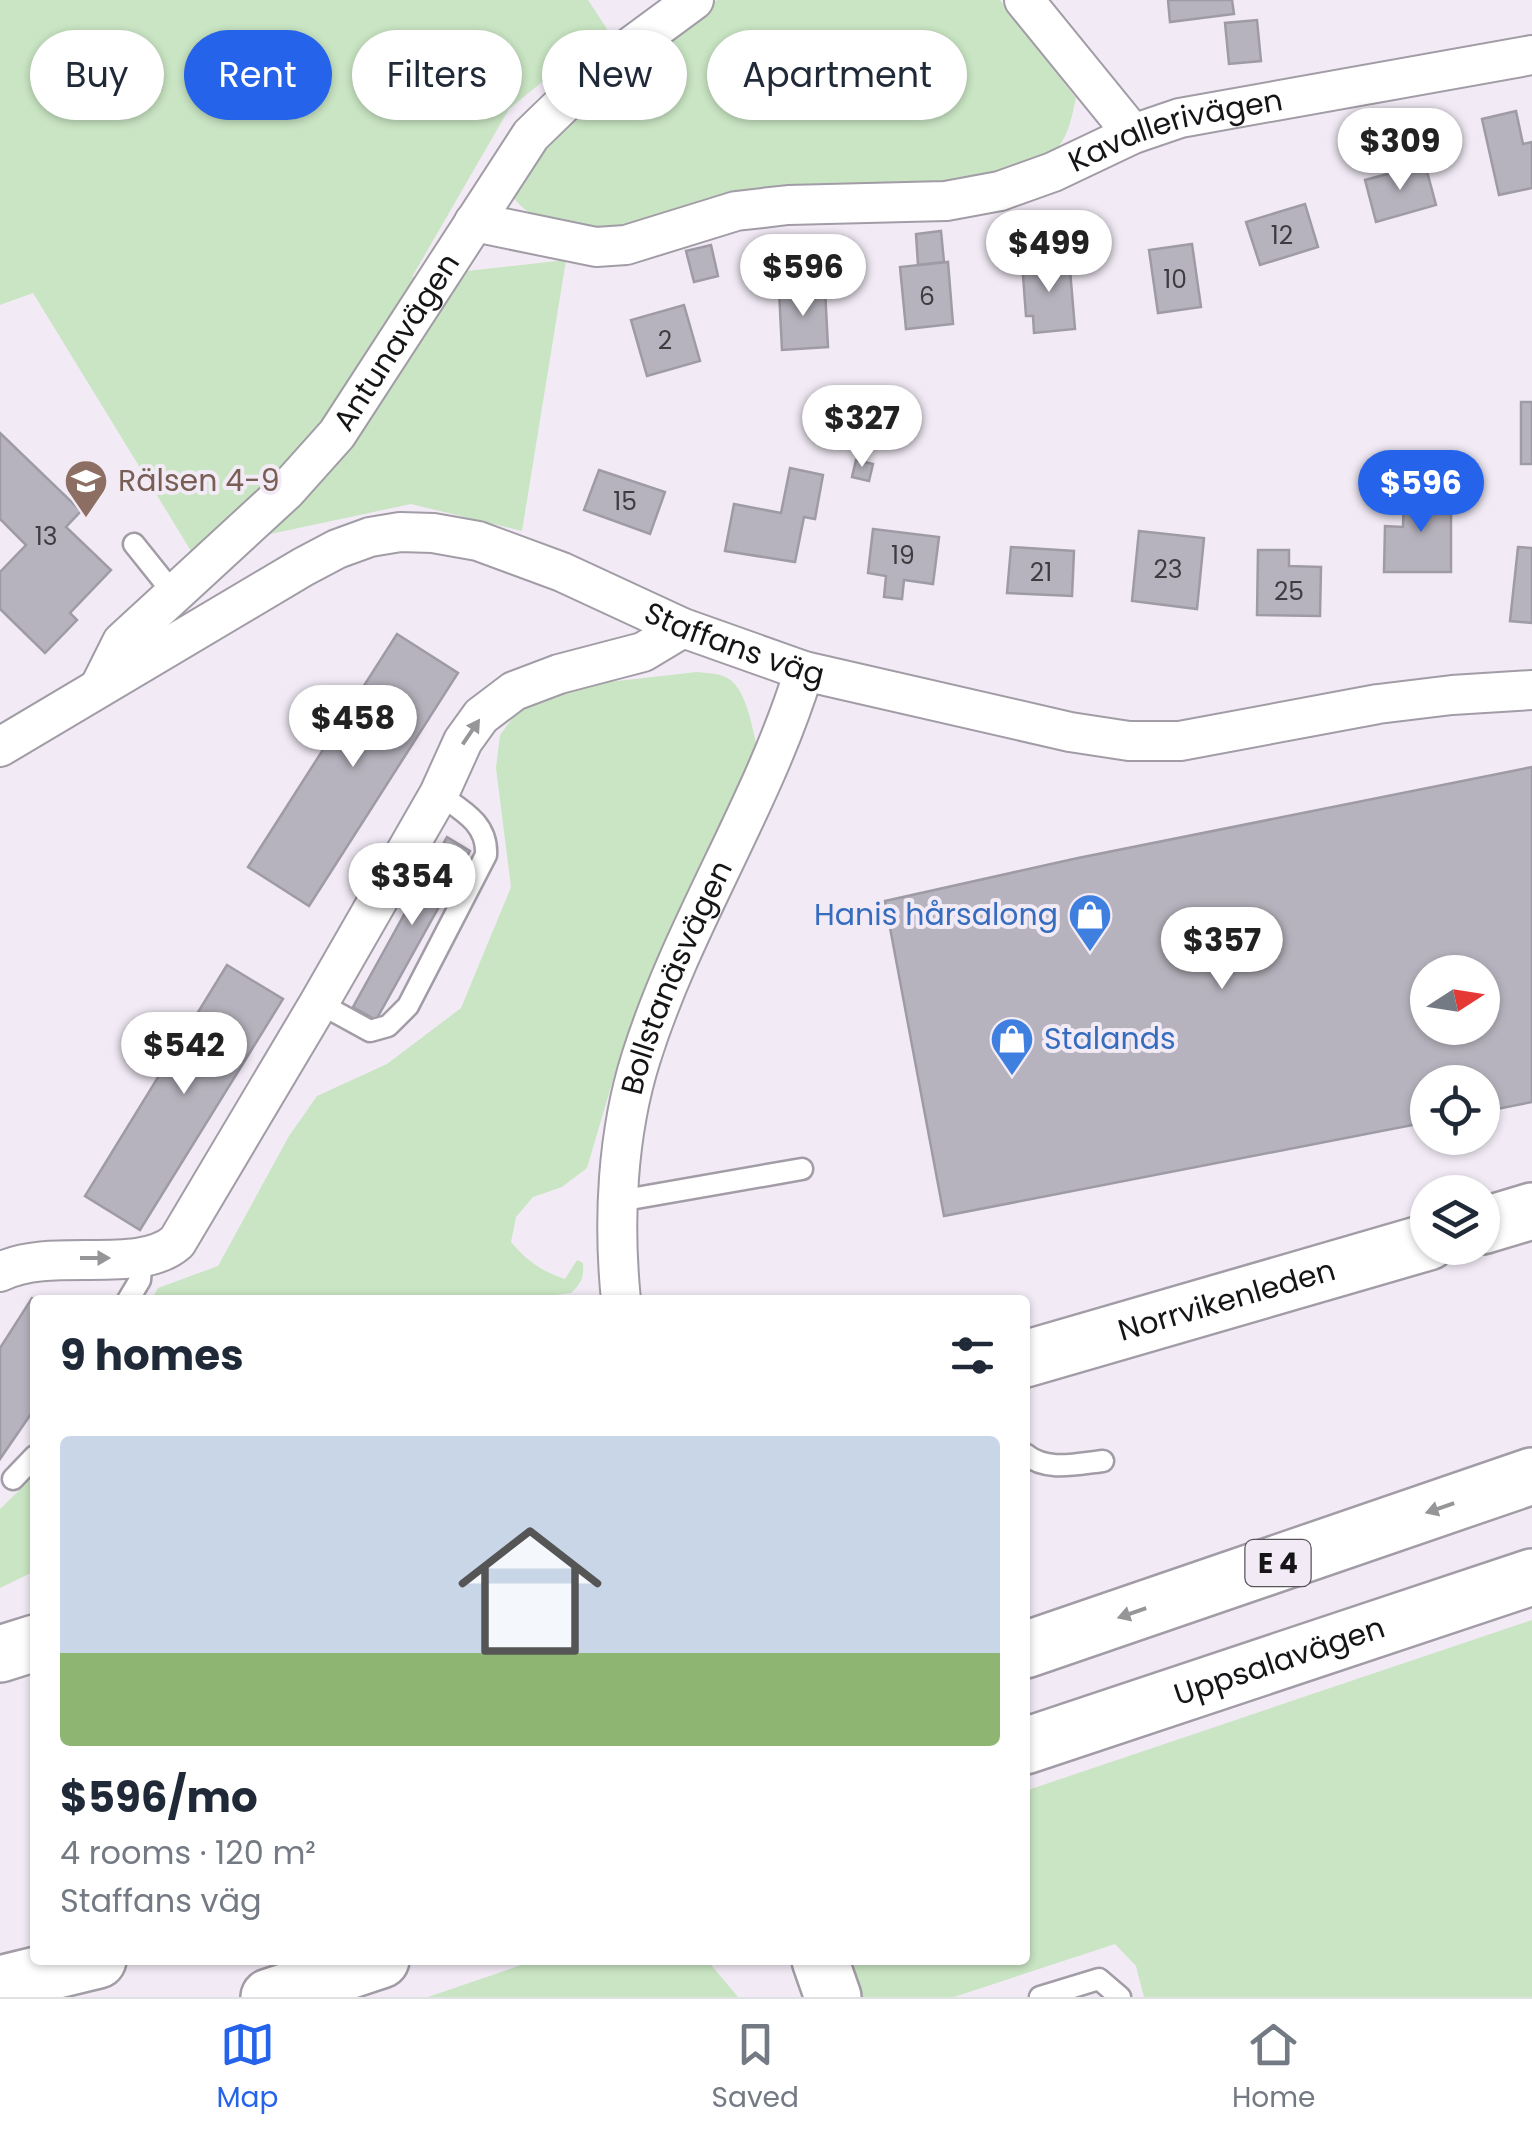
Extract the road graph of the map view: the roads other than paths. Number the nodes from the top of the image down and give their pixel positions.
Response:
1 (694, 0) edge
2 (1024, 0) edge
3 (1532, 55) edge
4 (1133, 134) junction
5 (474, 222) junction
6 (134, 544) dead end
7 (174, 594) junction
8 (683, 628) junction
9 (804, 671) junction
10 (100, 686) junction
11 (1532, 690) edge
12 (0, 747) edge
13 (438, 794) junction
14 (319, 1003) junction
15 (802, 1169) dead end
16 (618, 1201) junction
17 (1532, 1211) edge
18 (1500, 1221) edge
19 (1410, 1247) edge
20 (142, 1258) junction
21 (0, 1272) edge
22 (131, 1295) edge
23 (621, 1295) edge
24 (1030, 1358) edge
25 (1030, 1458) edge
26 (30, 1461) edge
27 (1102, 1461) dead end
28 (1532, 1476) edge
29 (14, 1479) dead end
30 (1532, 1577) edge
31 (30, 1645) edge
32 (1030, 1648) edge
33 (0, 1654) edge
34 (1030, 1744) edge
35 (78, 1965) edge
36 (366, 1965) edge
37 (822, 1965) edge
38 (0, 1984) edge
39 (269, 1997) edge
40 (833, 1997) edge
41 (1040, 1997) edge
42 (1120, 1997) edge

1 - 5 street, Antunavägen
2 - 4 street
3 - 4 street, Kavallerivägen
4 - 5 street, Kavallerivägen
5 - 7 street, Antunavägen
6 - 7 lane
7 - 10 street, Antunavägen
8 - 9 street, Staffans väg
8 - 10 street, Staffans väg
13 -> 8 street
9 - 11 street, Staffans väg
9 - 16 street, Bollstanäsvägen
10 - 12 street, Staffans väg
13 - 14 street
13 - 14 lane
14 - 20 street
15 - 16 lane
16 - 23 street, Bollstanäsvägen
17 - 18 main road
19 - 24 main road, Norrvikenleden
21 -> 20 street
20 - 22 lane
25 - 27 lane
26 - 29 lane
28 -> 32 main road, E 4
30 - 34 main road, Uppsalavägen
31 - 33 main road
35 - 38 main road
36 - 39 main road
37 - 40 main road
41 - 42 lane

